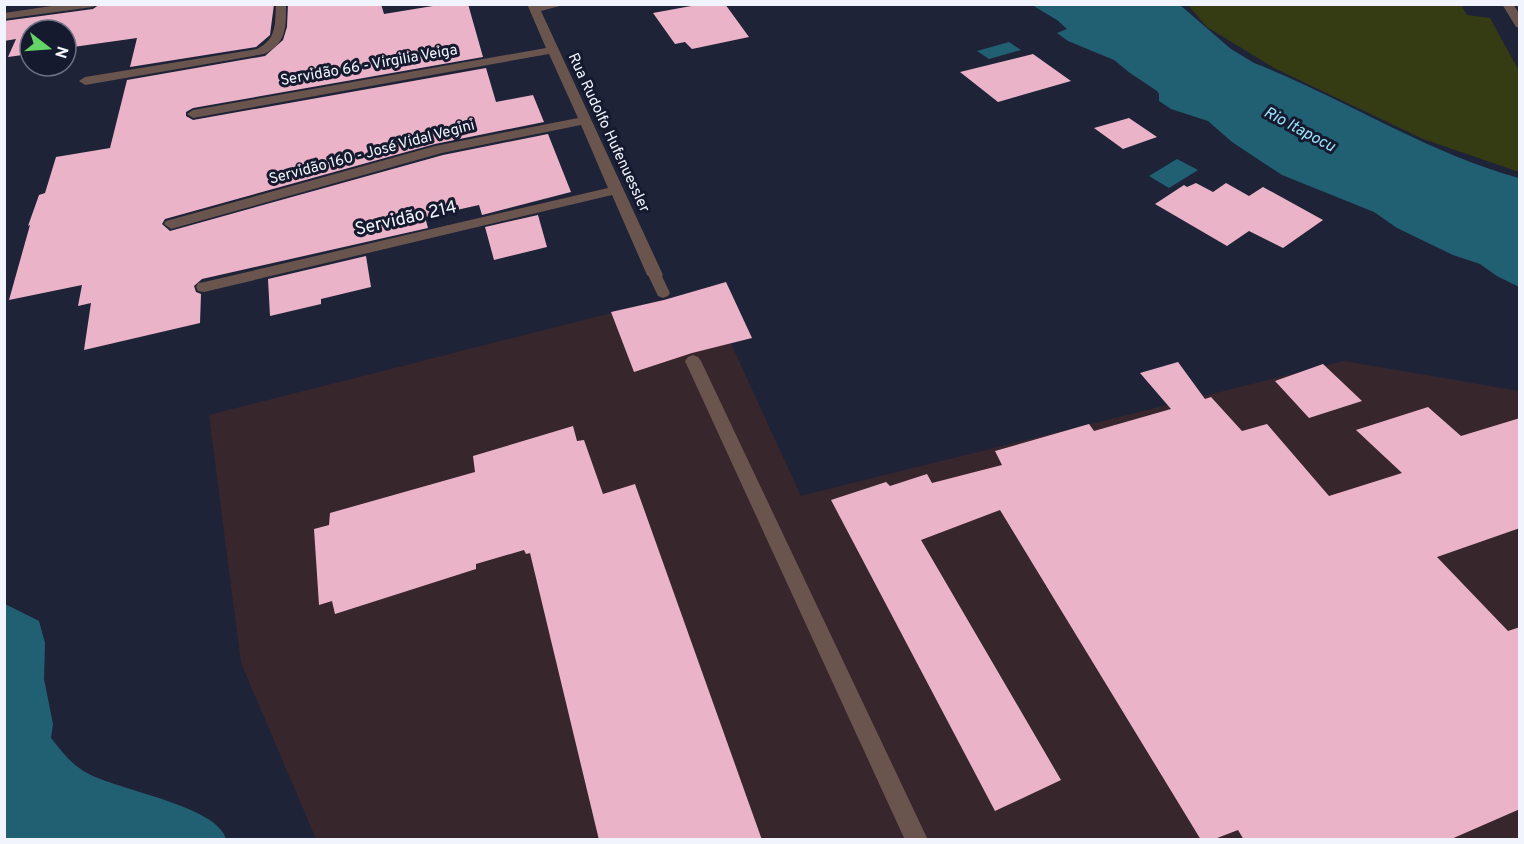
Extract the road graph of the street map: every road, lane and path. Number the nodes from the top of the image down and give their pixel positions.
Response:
1 (93, 4) edge
2 (281, 4) edge
3 (562, 4) edge
4 (1507, 4) edge
5 (533, 7) edge
6 (4, 16) edge
7 (1520, 25) edge
8 (552, 50) junction
9 (85, 81) dead end
10 (193, 114) dead end
11 (584, 120) junction
12 (617, 190) junction
13 (171, 224) dead end
14 (655, 275) joint
15 (204, 286) dead end
16 (663, 293) dead end
17 (693, 361) dead end
18 (916, 840) edge

1 - 6 street
2 - 9 street
3 - 5 street
4 - 7 street
5 - 8 street, Rua Rudolfo Hufenuessler
8 - 10 street, Servidão 66 - Virgilia Veiga
8 - 11 street, Rua Rudolfo Hufenuessler
11 - 12 street, Rua Rudolfo Hufenuessler
11 - 13 street, Servidão 160 - José Vidal Vegini
12 - 14 street, Rua Rudolfo Hufenuessler
12 - 15 street, Servidão 214
14 - 16 lane
17 - 18 lane

